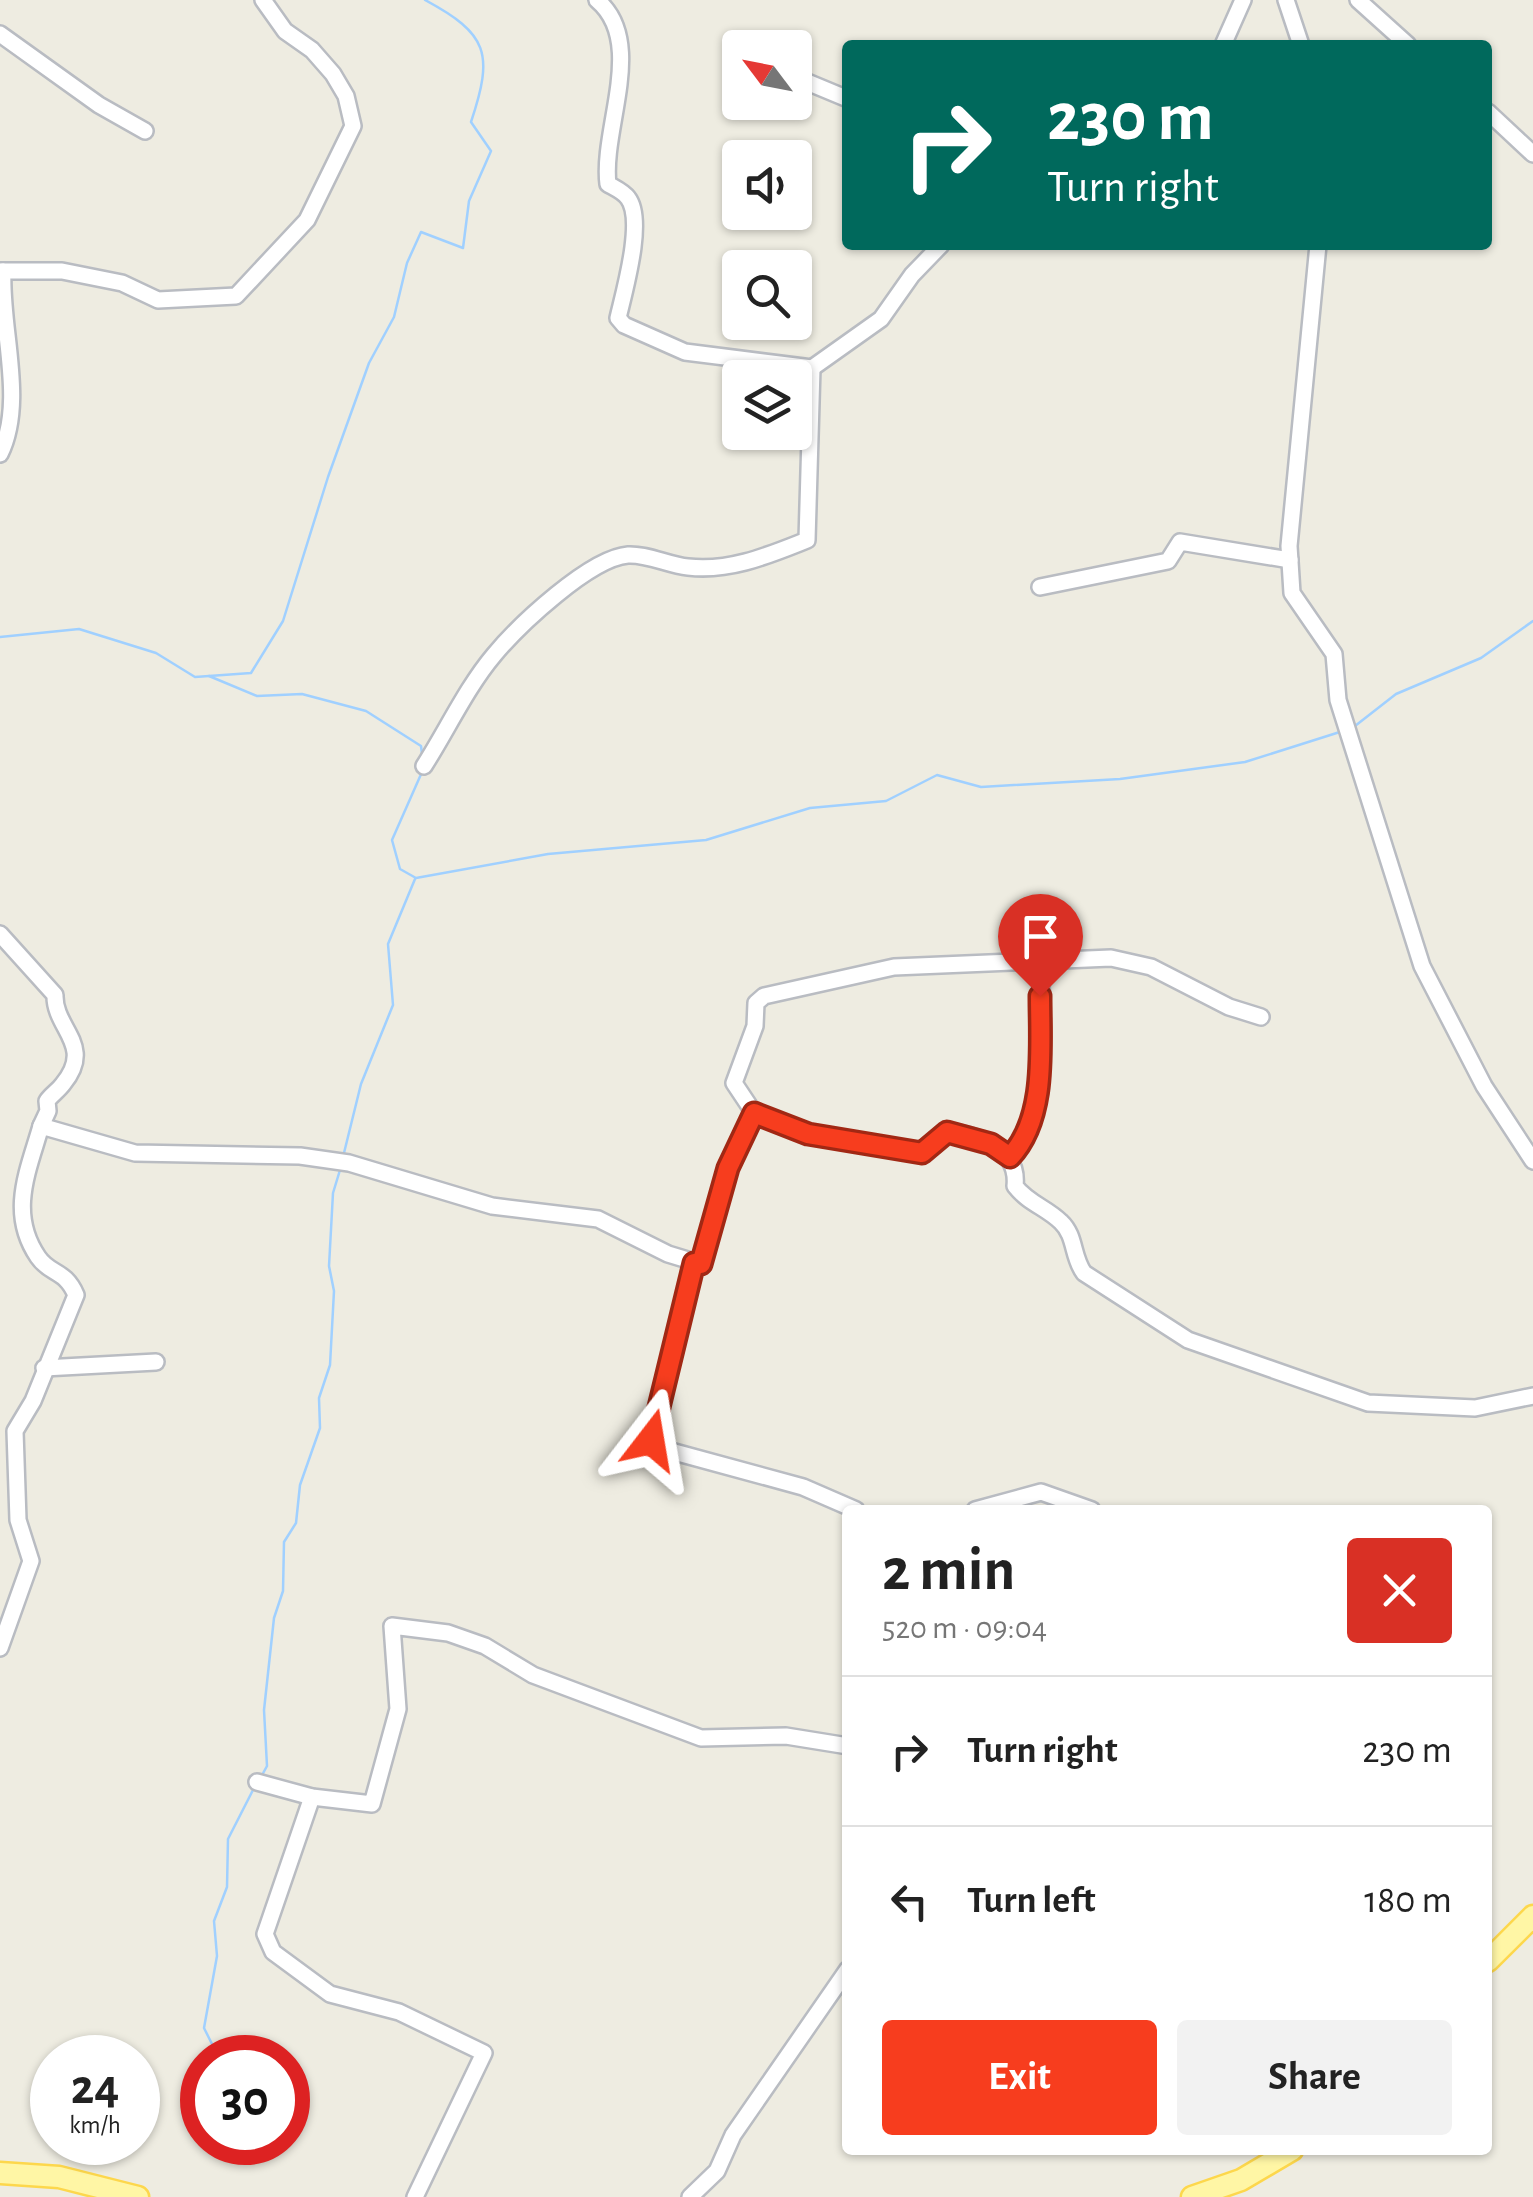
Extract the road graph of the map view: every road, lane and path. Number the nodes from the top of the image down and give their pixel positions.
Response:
1 (263, 0) edge
2 (597, 0) edge
3 (1243, 0) edge
4 (1286, 0) edge
5 (1358, 0) edge
6 (0, 34) edge
7 (1224, 40) edge
8 (1299, 40) edge
9 (1402, 40) edge
10 (812, 84) edge
11 (842, 97) edge
12 (1492, 116) edge
13 (145, 131) dead end
14 (1533, 154) edge
15 (936, 250) edge
16 (1318, 250) edge
17 (2, 271) edge
18 (748, 360) edge
19 (812, 368) edge
20 (810, 450) edge
21 (0, 454) edge
22 (1290, 560) junction
23 (1040, 587) dead end
24 (424, 766) dead end
25 (0, 934) edge
26 (1041, 958) junction
27 (1261, 1017) dead end
28 (754, 1113) junction
29 (42, 1126) junction
30 (1010, 1157) junction
31 (1533, 1161) edge
32 (694, 1263) junction
33 (156, 1362) dead end
34 (44, 1368) junction
35 (1533, 1396) edge
36 (844, 1505) edge
37 (993, 1505) edge
38 (1078, 1505) edge
39 (0, 1648) edge
40 (842, 1745) edge
41 (257, 1782) dead end
42 (312, 1796) junction
43 (1533, 1916) edge
44 (1492, 1956) edge
45 (842, 1978) edge
46 (1284, 2155) edge
47 (0, 2173) edge
48 (138, 2197) edge
49 (415, 2197) edge
50 (690, 2197) edge
51 (1192, 2197) edge

1 - 17 street
2 - 18 street
3 - 7 street
4 - 8 street
5 - 9 street
6 - 13 street
10 - 11 street
12 - 14 street
15 - 19 street
16 - 22 street
17 - 21 street
20 - 24 street
22 - 23 street
22 - 31 street
25 - 29 street
26 - 27 street
26 - 28 street
26 - 30 street
28 - 30 street
28 - 32 street
29 - 32 street
29 - 34 street
30 - 35 street
32 - 36 street
33 - 34 street
34 - 39 street
37 - 38 street
40 - 42 street
41 - 42 street
42 - 49 street
43 - 44 main road
45 - 50 street
46 - 51 main road
47 - 48 main road

